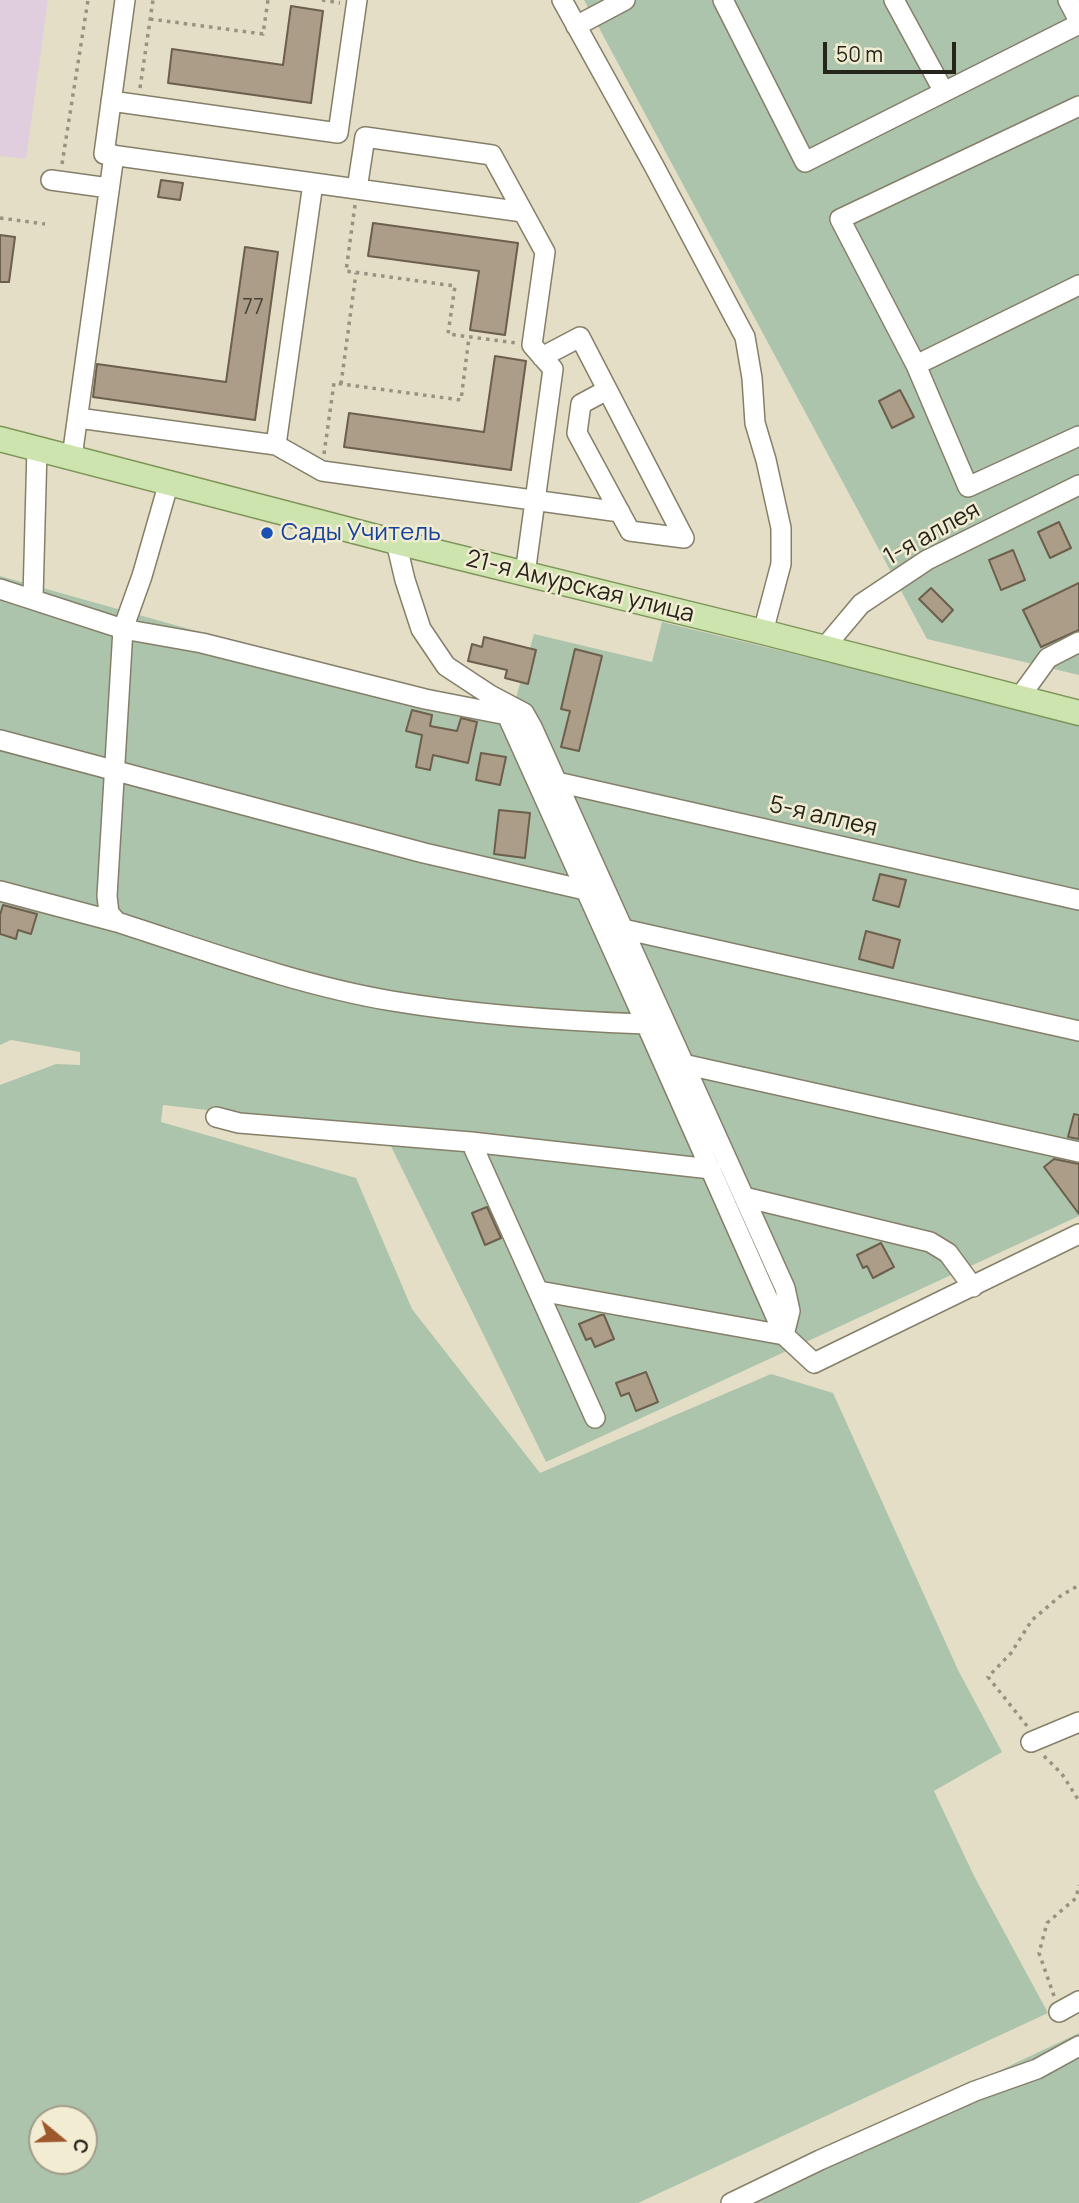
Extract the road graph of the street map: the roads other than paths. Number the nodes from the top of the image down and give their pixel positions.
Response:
1 (125, 0) edge
2 (357, 0) edge
3 (562, 0) edge
4 (625, 0) edge
5 (723, 0) edge
6 (894, 0) edge
7 (1068, 0) edge
8 (1079, 22) edge
9 (576, 26) junction
10 (944, 92) junction
11 (111, 101) junction
12 (1079, 106) edge
13 (114, 155) junction
14 (51, 180) road end
15 (313, 183) junction
16 (109, 188) junction
17 (357, 189) junction
18 (523, 212) junction
19 (1079, 285) edge
20 (537, 351) junction
21 (916, 365) junction
22 (607, 390) junction
23 (78, 418) junction
24 (1079, 436) edge
25 (0, 439) edge
26 (276, 445) junction
27 (37, 448) junction
28 (72, 457) junction
29 (169, 482) junction
30 (1079, 485) edge
31 (535, 500) junction
32 (620, 512) junction
33 (396, 542) junction
34 (525, 573) junction
35 (0, 589) edge
36 (33, 598) junction
37 (123, 629) junction
38 (763, 632) junction
39 (1079, 642) edge
40 (824, 648) junction
41 (1019, 698) junction
42 (1079, 713) edge
43 (0, 740) edge
44 (115, 770) junction
45 (557, 782) junction
46 (585, 890) junction
47 (0, 891) edge
48 (1079, 900) edge
49 (117, 922) junction
50 (623, 929) junction
51 (646, 1024) junction
52 (1079, 1031) edge
53 (683, 1064) junction
54 (216, 1117) dead end
55 (471, 1142) junction
56 (1079, 1152) edge
57 (711, 1169) junction
58 (744, 1197) junction
59 (1079, 1234) edge
60 (973, 1287) junction
61 (539, 1291) junction
62 (784, 1335) junction
63 (595, 1418) dead end
64 (1079, 1722) edge
65 (1031, 1742) road end
66 (1079, 2001) edge
67 (1059, 2012) road end
68 (1079, 2046) edge
69 (731, 2203) edge

1 - 11 street
2 - 11 street
3 - 9 street
4 - 9 street
5 - 10 street
6 - 10 street
7 - 8 street
8 - 10 street
9 - 38 street
11 - 13 street
12 - 21 street
13 - 15 street
13 - 16 street
14 - 16 street
15 - 17 street
15 - 26 street
16 - 23 street
17 - 18 street
17 - 18 street
18 - 20 street
19 - 21 street
20 - 22 street
20 - 31 street
21 - 24 street
22 - 32 street
22 - 32 street
23 - 26 street
23 - 28 street
25 - 27 main road, 21-я Амурская улица
26 - 31 street
27 - 28 main road, 21-я Амурская улица
27 - 36 street
28 - 29 main road, 21-я Амурская улица
29 - 33 main road, 21-я Амурская улица
29 - 37 street
30 - 40 street, 1-я аллея
31 - 32 street
31 - 34 street
33 - 34 main road, 21-я Амурская улица
33 - 45 street
34 - 38 main road, 21-я Амурская улица
35 - 36 street
36 - 37 street
37 - 44 street
37 - 46 street
38 - 40 main road, 21-я Амурская улица
39 - 41 street
40 - 41 main road, 21-я Амурская улица
41 - 42 main road, 21-я Амурская улица
43 - 44 street
44 - 46 street
44 - 49 street
45 - 48 street, 5-я аллея
45 - 50 street
46 - 51 street
47 - 49 street
49 - 51 street
50 - 52 street
50 - 53 street
51 - 57 street
53 - 56 street
53 - 58 street
54 - 55 street
55 - 57 street
55 - 61 street
57 - 62 street
58 - 60 street
58 - 62 street
59 - 60 street
60 - 62 street
61 - 62 street
61 - 63 street
64 - 65 street
66 - 67 street
68 - 69 street

